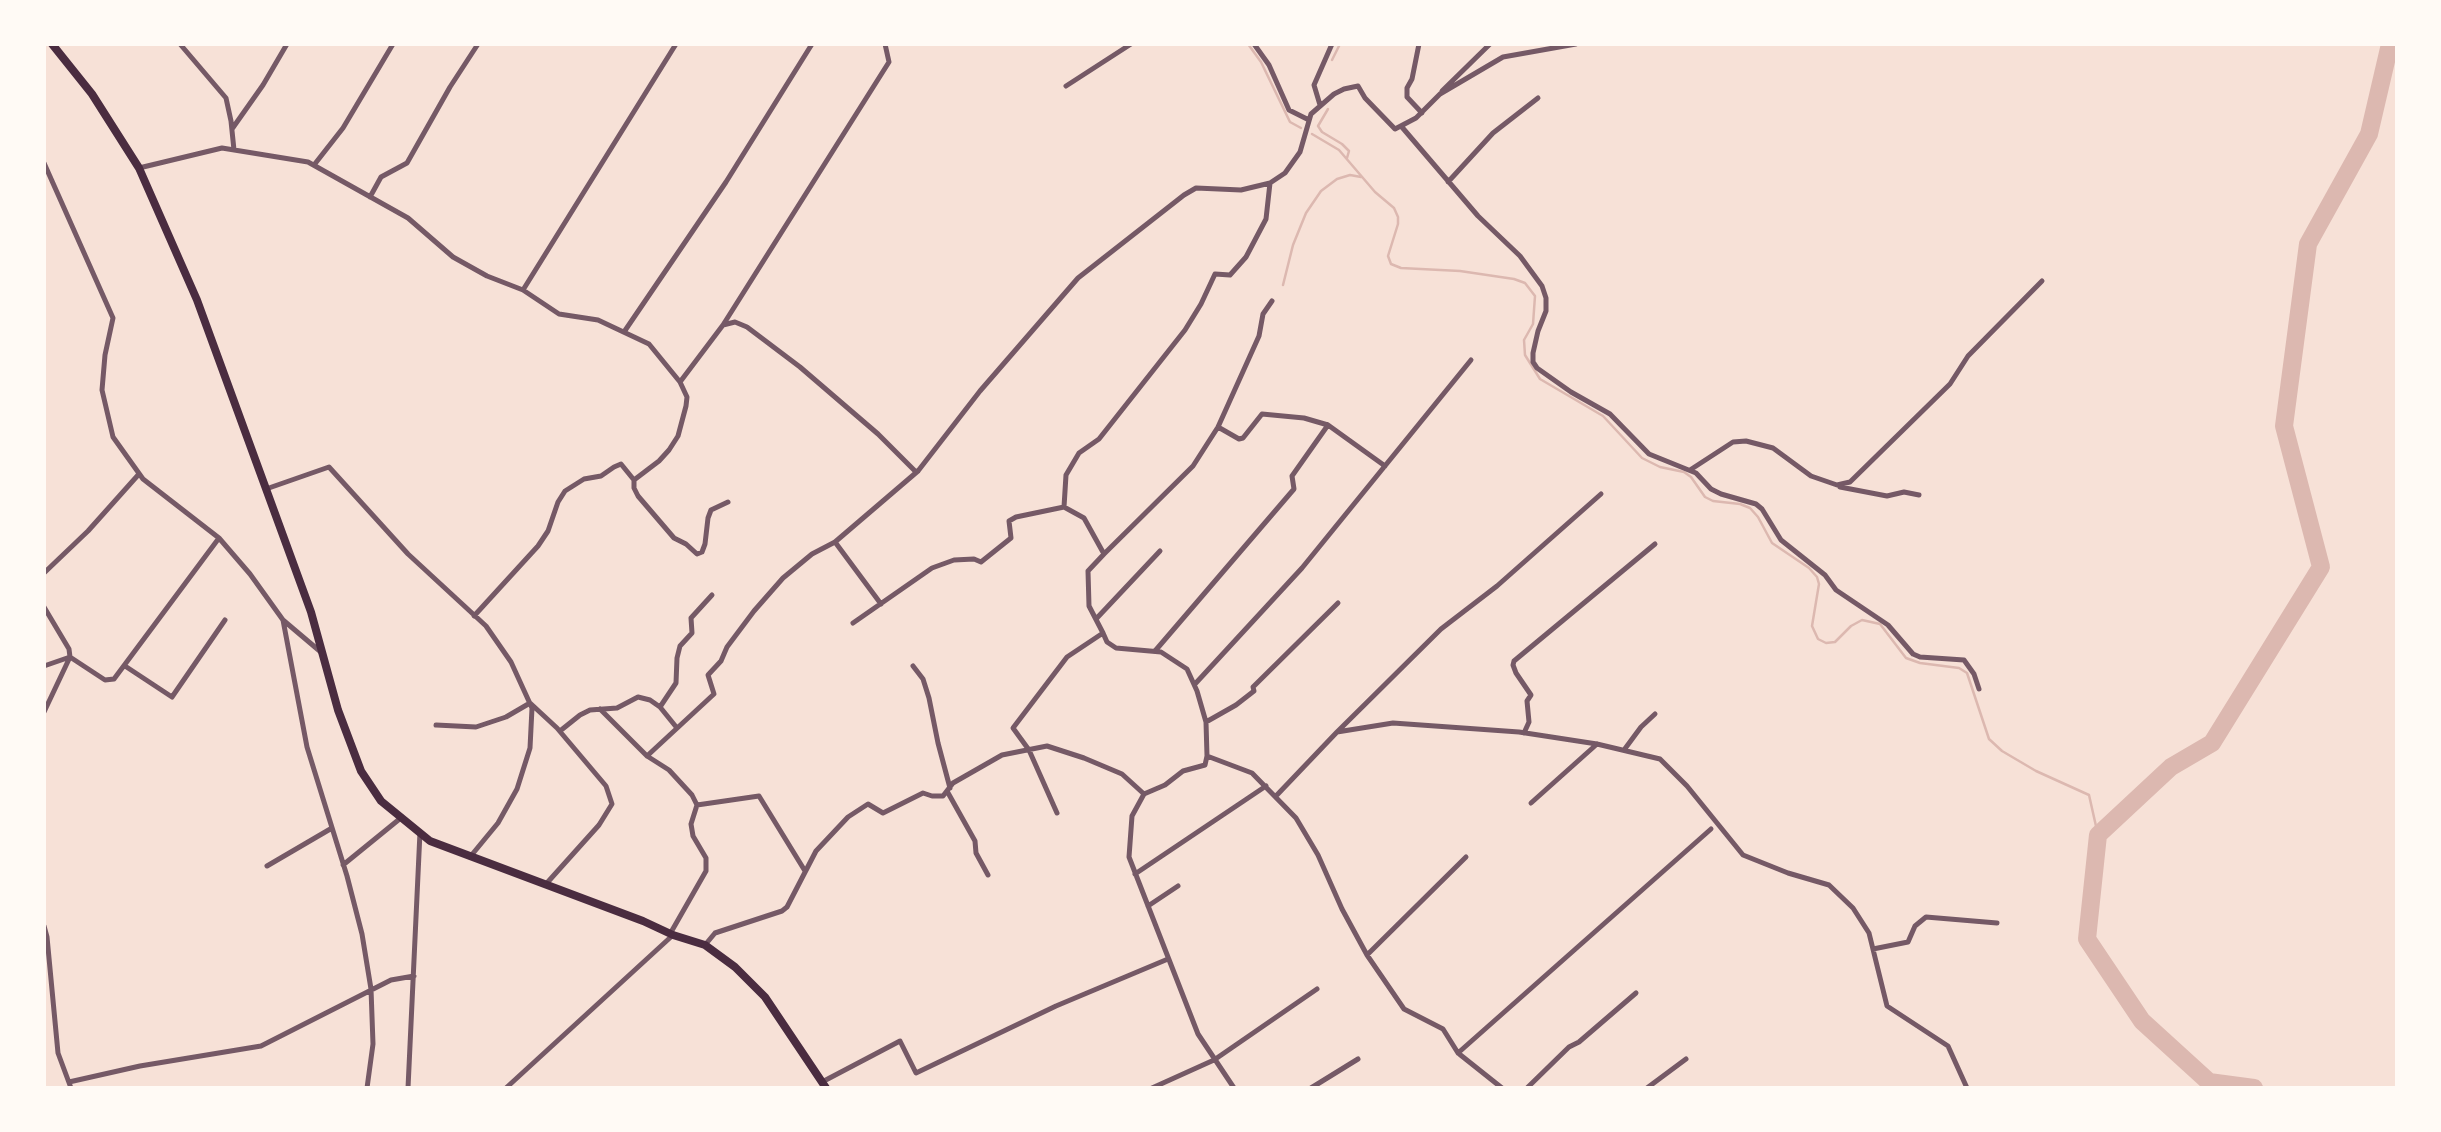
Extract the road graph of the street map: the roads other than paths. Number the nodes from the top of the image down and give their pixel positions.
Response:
1 (52, 44) edge
2 (180, 44) edge
3 (287, 44) edge
4 (393, 44) edge
5 (478, 44) edge
6 (676, 44) edge
7 (812, 44) edge
8 (886, 44) edge
9 (1131, 44) edge
10 (1254, 44) edge
11 (1332, 44) edge
12 (1419, 44) edge
13 (1490, 44) edge
14 (1576, 44) edge
15 (1066, 86) dead end
16 (1440, 94) junction
17 (1538, 98) dead end
18 (1320, 105) junction
19 (1422, 113) junction
20 (1309, 121) junction
21 (1401, 126) junction
22 (232, 129) junction
23 (234, 150) junction
24 (44, 163) edge
25 (313, 165) junction
26 (139, 168) junction
27 (1447, 182) junction
28 (1270, 183) junction
29 (370, 197) junction
30 (2042, 281) dead end
31 (523, 290) junction
32 (1272, 301) dead end
33 (723, 325) junction
34 (624, 332) junction
35 (1471, 360) dead end
36 (680, 382) junction
37 (1328, 425) junction
38 (1218, 427) junction
39 (1385, 466) junction
40 (1689, 470) junction
41 (918, 471) junction
42 (139, 474) junction
43 (634, 480) junction
44 (1837, 485) junction
45 (266, 489) junction
46 (1601, 494) dead end
47 (1919, 495) dead end
48 (728, 502) dead end
49 (1064, 507) junction
50 (219, 538) junction
51 (835, 542) junction
52 (1655, 544) dead end
53 (1160, 551) dead end
54 (1104, 554) junction
55 (44, 573) edge
56 (712, 595) dead end
57 (1338, 603) dead end
58 (881, 604) junction
59 (44, 607) edge
60 (474, 616) junction
61 (1096, 619) junction
62 (225, 620) dead end
63 (283, 620) junction
64 (853, 623) dead end
65 (1103, 633) junction
66 (1156, 651) junction
67 (322, 653) junction
68 (70, 657) junction
69 (44, 666) edge
70 (125, 666) junction
71 (913, 666) dead end
72 (1195, 684) junction
73 (1979, 689) dead end
74 (530, 703) junction
75 (660, 707) junction
76 (600, 709) junction
77 (44, 712) edge
78 (1655, 714) dead end
79 (1206, 722) junction
80 (436, 725) dead end
81 (677, 728) junction
82 (560, 731) junction
83 (1337, 732) junction
84 (1524, 733) junction
85 (1597, 744) junction
86 (1029, 750) junction
87 (1624, 750) junction
88 (647, 756) junction
89 (1207, 756) junction
90 (1266, 786) junction
91 (949, 790) junction
92 (1144, 794) junction
93 (1276, 796) junction
94 (1531, 803) dead end
95 (696, 805) junction
96 (1057, 813) dead end
97 (402, 817) junction
98 (332, 828) junction
99 (1711, 829) dead end
100 (420, 832) junction
101 (470, 857) junction
102 (1466, 857) dead end
103 (343, 864) junction
104 (267, 866) dead end
105 (805, 871) junction
106 (1135, 874) junction
107 (988, 876) dead end
108 (545, 885) junction
109 (1178, 886) dead end
110 (1147, 906) junction
111 (1997, 923) dead end
112 (44, 926) edge
113 (672, 934) junction
114 (705, 945) junction
115 (1873, 949) junction
116 (1367, 955) junction
117 (1168, 959) junction
118 (414, 976) junction
119 (371, 989) junction
120 (1317, 989) dead end
121 (1636, 993) dead end
122 (1458, 1053) junction
123 (1358, 1059) dead end
124 (1686, 1059) dead end
125 (1214, 1060) junction
126 (70, 1085) edge
127 (824, 1085) edge
128 (367, 1088) edge
129 (408, 1088) edge
130 (506, 1088) edge
131 (1152, 1088) edge
132 (1234, 1088) edge
133 (1311, 1088) edge
134 (1502, 1088) edge
135 (1527, 1088) edge
136 (1647, 1088) edge
137 (1967, 1088) edge

1 - 26 highway
2 - 22 street
3 - 22 street
4 - 25 street
5 - 29 street
6 - 31 street
7 - 34 street
8 - 33 street
9 - 15 street
10 - 20 street
11 - 18 street
12 - 19 street
13 - 16 street
14 - 16 street
16 - 19 street
17 - 27 street
18 - 20 street
18 - 21 street
19 - 21 street
20 - 28 street
21 - 27 street
22 - 23 street
23 - 25 street
23 - 26 street
24 - 42 street
25 - 29 street
26 - 45 highway
27 - 40 street
28 - 41 street
28 - 49 street
29 - 31 street
30 - 44 street
31 - 34 street
32 - 38 street
33 - 36 street
33 - 41 street
34 - 36 street
35 - 39 street
36 - 43 street
37 - 38 street
37 - 39 street
37 - 66 street
38 - 54 street
39 - 72 street
40 - 44 street
40 - 73 street
41 - 51 street
42 - 50 street
42 - 55 street
43 - 48 street
43 - 60 street
44 - 47 street
45 - 60 street
45 - 67 highway
46 - 83 street
49 - 54 street
49 - 58 street
50 - 63 street
50 - 70 street
51 - 58 street
51 - 81 street
52 - 84 street
53 - 61 street
54 - 61 street
56 - 75 street
57 - 79 street
58 - 64 street
59 - 68 street
60 - 74 street
61 - 65 street
62 - 70 street
63 - 67 street
63 - 98 street
65 - 66 street
65 - 86 street
66 - 72 street
67 - 97 highway
68 - 69 street
68 - 70 street
68 - 77 street
71 - 91 street
72 - 79 street
74 - 80 street
74 - 82 street
74 - 101 street
75 - 76 street
75 - 81 street
76 - 82 street
76 - 88 street
78 - 87 street
79 - 89 street
81 - 88 street
82 - 108 street
83 - 84 street
83 - 93 street
84 - 85 street
85 - 87 street
85 - 94 street
86 - 91 street
86 - 92 street
86 - 96 street
87 - 115 street
88 - 95 street
89 - 90 street
89 - 92 street
90 - 93 street
90 - 106 street
91 - 105 street
91 - 107 street
92 - 106 street
93 - 116 street
95 - 105 street
95 - 113 street
97 - 100 highway
97 - 103 street
98 - 103 street
98 - 104 street
99 - 122 street
100 - 101 highway
100 - 118 street
101 - 108 highway
102 - 116 street
103 - 119 street
105 - 114 street
106 - 110 street
108 - 113 highway
109 - 110 street
110 - 117 street
111 - 115 street
112 - 126 street
113 - 114 highway
113 - 130 street
114 - 127 highway
115 - 137 street
116 - 122 street
117 - 125 street
117 - 127 street
118 - 119 street
118 - 129 street
119 - 126 street
119 - 128 street
120 - 125 street
121 - 135 street
122 - 134 street
123 - 133 street
124 - 136 street
125 - 131 street
125 - 132 street

